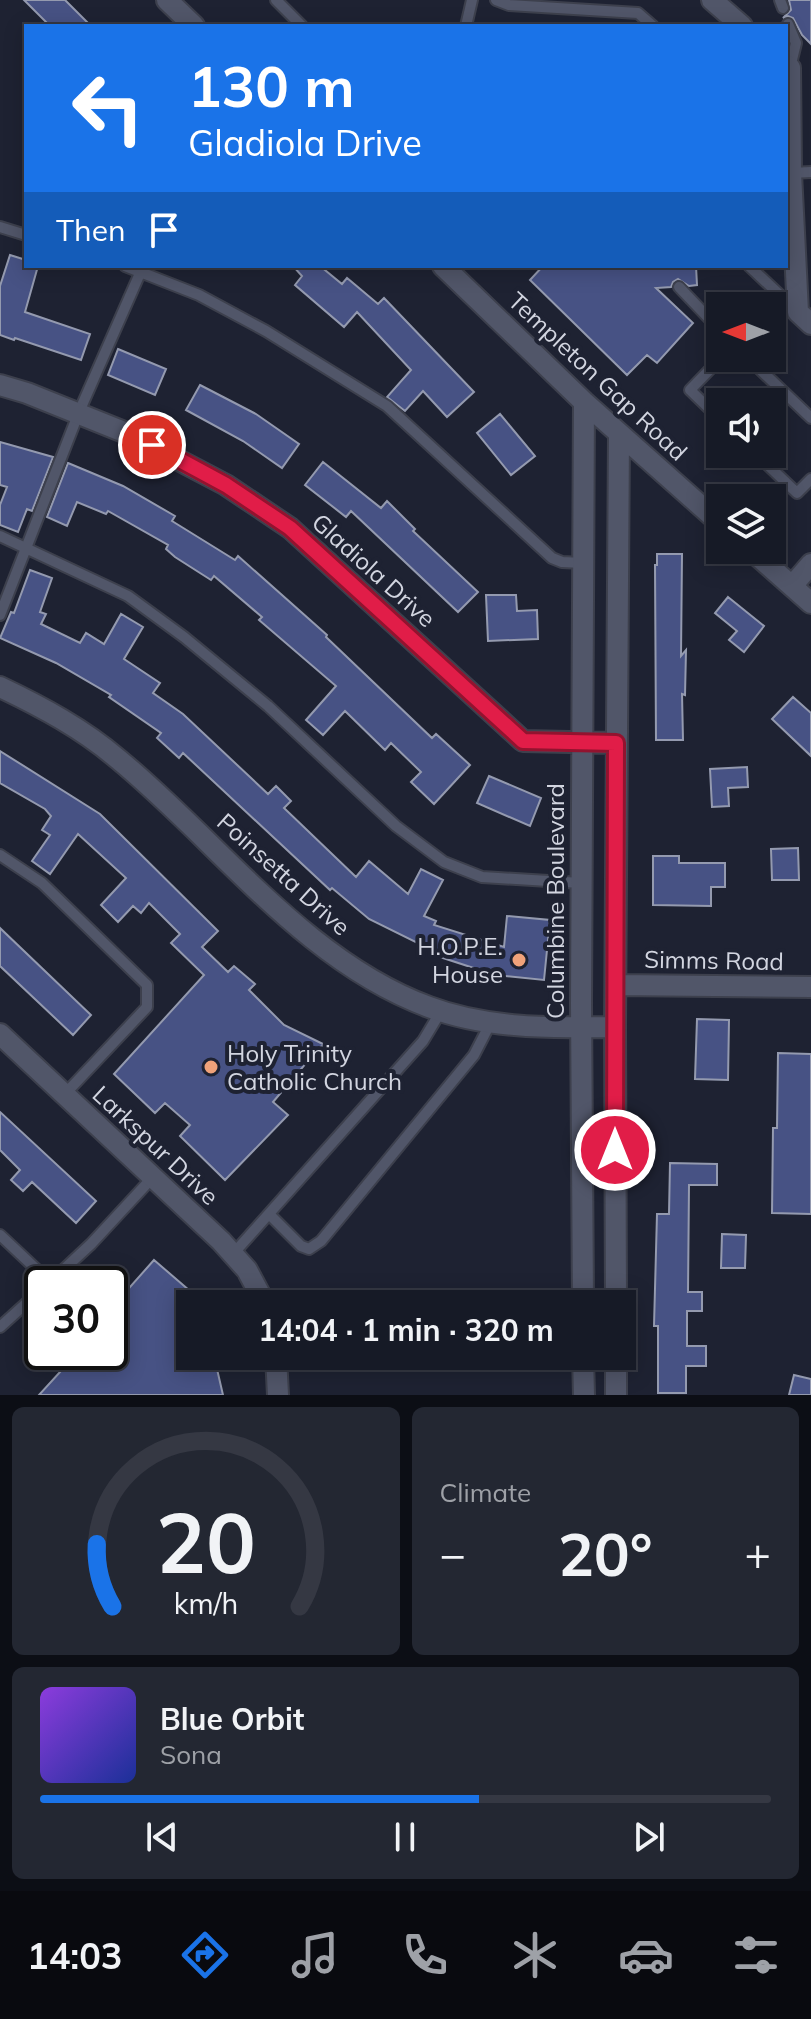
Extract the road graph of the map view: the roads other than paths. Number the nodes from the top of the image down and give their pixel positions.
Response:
1 (167, 0) edge
2 (276, 0) edge
3 (472, 0) edge
4 (496, 0) edge
5 (712, 0) edge
6 (192, 24) edge
7 (300, 24) edge
8 (466, 24) edge
9 (651, 24) edge
10 (740, 24) edge
11 (788, 24) dead end
12 (788, 66) edge
13 (788, 146) edge
14 (801, 173) edge
15 (794, 220) edge
16 (0, 227) edge
17 (24, 234) edge
18 (131, 268) edge
19 (445, 268) edge
20 (751, 268) edge
21 (141, 271) junction
22 (804, 276) edge
23 (679, 287) dead end
24 (777, 292) edge
25 (786, 301) edge
26 (706, 315) edge
27 (804, 318) edge
28 (707, 372) edge
29 (763, 372) edge
30 (0, 385) edge
31 (584, 402) junction
32 (706, 405) edge
33 (79, 412) junction
34 (811, 418) edge
35 (619, 434) junction
36 (771, 468) edge
37 (811, 479) edge
38 (706, 511) edge
39 (0, 536) edge
40 (26, 548) junction
41 (583, 563) junction
42 (767, 564) edge
43 (811, 564) edge
44 (792, 586) junction
45 (811, 603) edge
46 (0, 615) edge
47 (0, 687) edge
48 (582, 743) junction
49 (616, 743) junction
50 (0, 855) edge
51 (581, 883) junction
52 (616, 985) junction
53 (811, 987) edge
54 (441, 1011) junction
55 (491, 1022) junction
56 (615, 1027) junction
57 (581, 1028) junction
58 (0, 1034) edge
59 (65, 1094) junction
60 (153, 1177) junction
61 (270, 1215) junction
62 (0, 1235) edge
63 (233, 1254) junction
64 (29, 1266) edge
65 (67, 1266) edge
66 (258, 1290) edge
67 (583, 1290) edge
68 (616, 1290) edge
69 (24, 1306) edge
70 (0, 1327) edge
71 (277, 1370) edge
72 (583, 1370) edge
73 (616, 1370) edge
74 (278, 1395) edge
75 (584, 1395) edge
76 (616, 1395) edge

1 - 6 street
2 - 7 lane
3 - 8 lane
4 - 9 lane
5 - 10 street
11 - 12 lane
12 - 13 street
13 - 14 street
14 - 15 street
15 - 22 street
16 - 17 lane
18 - 21 lane
19 - 31 street, Templeton Gap Road
20 - 24 lane
21 - 33 lane
21 - 41 lane
22 - 27 street
23 - 26 lane
25 - 27 lane
28 - 32 lane
29 - 34 lane
30 - 33 street, Gladiola Drive
31 - 35 street, Templeton Gap Road
31 - 41 street, Columbine Boulevard
33 - 40 lane
33 - 48 street, Gladiola Drive
35 - 38 street, Templeton Gap Road
35 - 49 street
36 - 37 lane
39 - 40 lane
40 - 46 lane
40 - 51 lane
41 - 48 street, Columbine Boulevard
42 - 44 street
43 - 44 street
44 - 45 street
47 - 54 street, Poinsetta Drive
48 - 49 street, Gladiola Drive
48 - 51 street, Columbine Boulevard
49 - 52 street
50 - 59 lane
51 - 57 street, Columbine Boulevard
52 - 53 street, Simms Road
52 - 56 street
54 - 55 street, Poinsetta Drive
54 - 61 lane
55 - 57 street, Poinsetta Drive
55 - 61 lane
56 - 57 street, Poinsetta Drive
56 - 68 street
57 - 67 street, Columbine Boulevard
58 - 59 street, Larkspur Drive
59 - 60 street, Larkspur Drive
60 - 63 street, Larkspur Drive
60 - 65 lane
61 - 63 lane
62 - 64 lane
63 - 66 street, Larkspur Drive
69 - 70 lane
71 - 74 street
72 - 75 street
73 - 76 street

